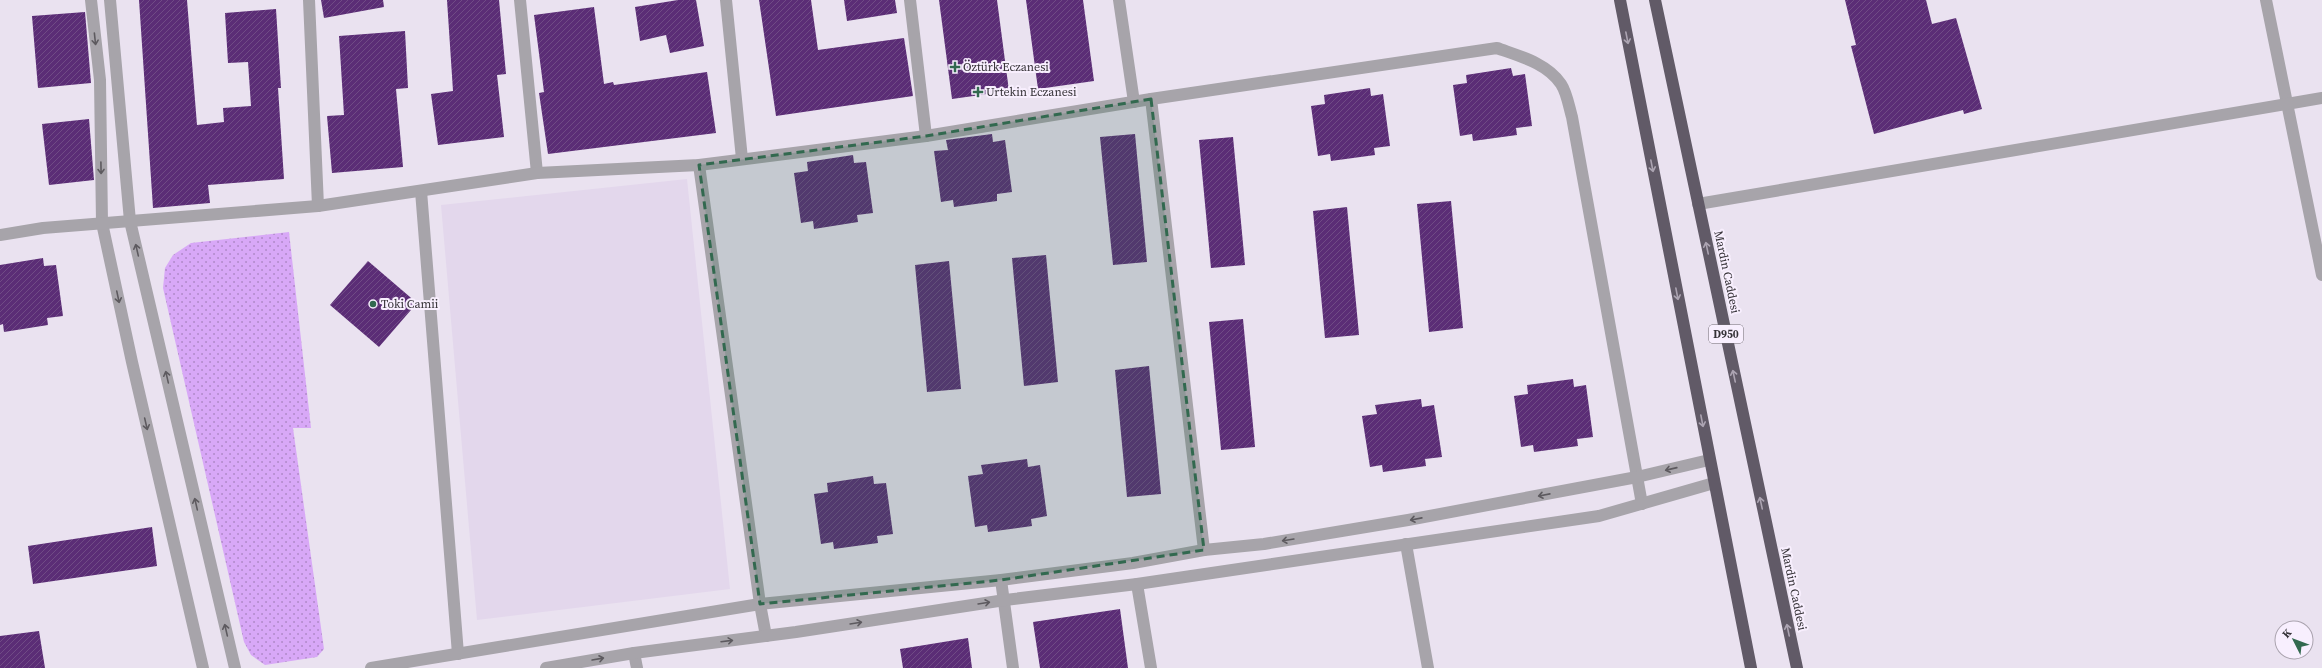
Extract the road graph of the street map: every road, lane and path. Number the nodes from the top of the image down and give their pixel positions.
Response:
1 (91, 0) edge
2 (110, 0) edge
3 (309, 0) edge
4 (520, 0) edge
5 (726, 0) edge
6 (910, 0) edge
7 (1119, 0) edge
8 (1620, 0) edge
9 (1655, 0) edge
10 (2266, 0) edge
11 (2322, 98) edge
12 (1151, 99) junction
13 (1134, 102) junction
14 (2288, 104) junction
15 (926, 136) junction
16 (742, 159) junction
17 (699, 165) junction
18 (537, 173) junction
19 (421, 191) junction
20 (1698, 204) junction
21 (318, 206) junction
22 (130, 221) junction
23 (102, 223) junction
24 (0, 235) edge
25 (2322, 275) edge
26 (1709, 460) junction
27 (1637, 477) junction
28 (1714, 483) junction
29 (1642, 504) junction
30 (1406, 544) junction
31 (1204, 550) junction
32 (1001, 580) junction
33 (1137, 584) junction
34 (1005, 600) junction
35 (760, 604) junction
36 (766, 636) junction
37 (634, 653) junction
38 (458, 654) junction
39 (203, 668) edge
40 (235, 668) edge
41 (371, 668) edge
42 (546, 668) edge
43 (637, 668) edge
44 (1014, 668) edge
45 (1151, 668) edge
46 (1428, 668) edge
47 (1751, 668) edge
48 (1797, 668) edge

1 -> 23 street
2 - 22 street
3 - 21 street
4 - 18 street
5 - 16 street
6 - 15 street
7 - 13 street
8 -> 26 highway
9 - 20 highway, Mardin Caddesi / D950
10 - 14 street
11 - 14 street
12 - 13 street
12 - 27 street
12 - 31 street
13 - 15 street
14 - 20 street
14 - 25 street
15 - 16 street
16 - 17 street
17 - 18 street
17 - 35 street
18 - 19 street
19 - 21 street
19 - 38 street
48 -> 20 highway, Mardin Caddesi / D950
21 - 22 street
22 - 23 street
40 -> 22 street
23 - 24 street
23 -> 39 street
26 -> 27 street
26 - 28 highway
27 - 29 street
27 -> 31 street
28 - 29 street
28 - 47 highway
29 - 30 street
30 - 33 street
30 - 46 street
31 - 32 street
32 - 34 street
32 - 35 street
33 - 34 street
33 - 45 street
36 -> 34 street
34 - 44 street
35 - 36 street
35 - 38 street
37 -> 36 street
42 -> 37 street
37 - 43 street
38 - 41 street

